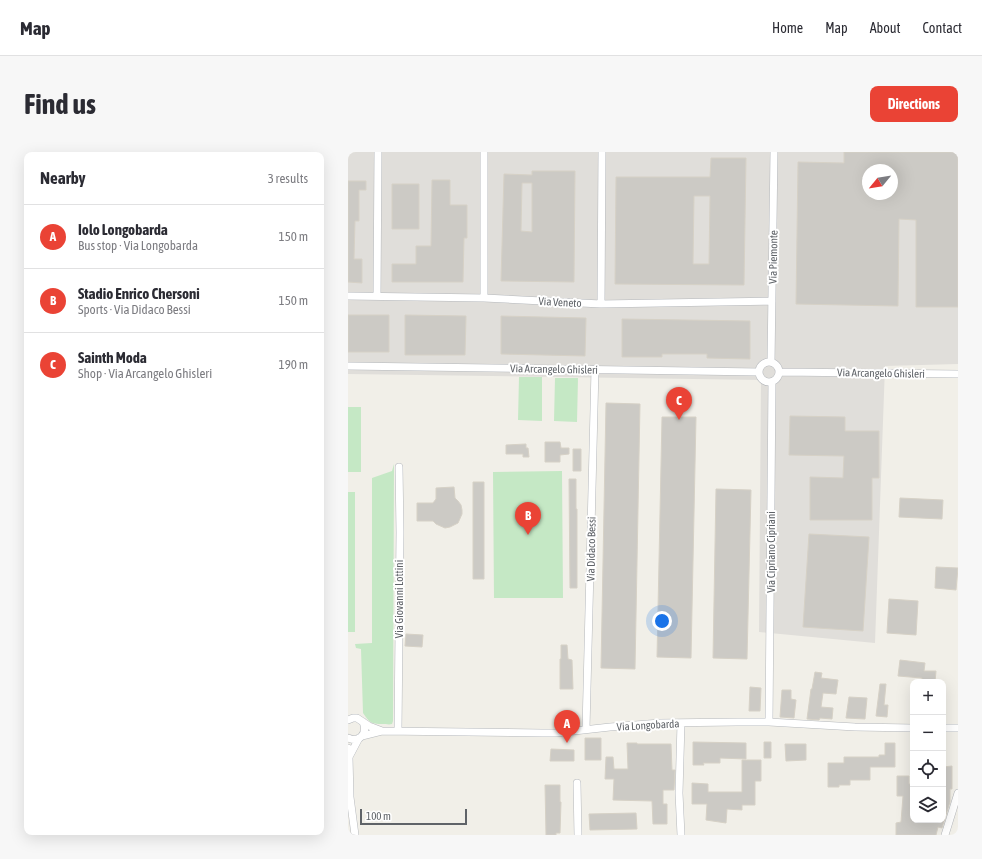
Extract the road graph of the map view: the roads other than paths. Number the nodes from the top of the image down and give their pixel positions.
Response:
1 (378, 152) edge
2 (484, 152) edge
3 (602, 152) edge
4 (774, 152) edge
5 (348, 296) edge
6 (377, 296) junction
7 (484, 298) junction
8 (772, 300) junction
9 (602, 304) junction
10 (771, 362) junction
11 (348, 366) edge
12 (595, 369) junction
13 (759, 372) junction
14 (780, 372) junction
15 (958, 374) edge
16 (772, 382) junction
17 (399, 467) dead end
18 (348, 720) edge
19 (363, 722) junction
20 (770, 722) junction
21 (681, 723) junction
22 (910, 728) edge
23 (946, 728) edge
24 (958, 728) edge
25 (586, 729) junction
26 (382, 731) junction
27 (398, 731) junction
28 (361, 737) junction
29 (348, 738) edge
30 (348, 748) edge
31 (349, 757) junction
32 (578, 783) dead end
33 (958, 793) edge
34 (355, 835) edge
35 (578, 835) edge
36 (681, 835) edge
37 (945, 835) edge

1 - 6 street
2 - 7 street
3 - 9 street
4 - 8 street, Via Piemonte
5 - 6 street, Via Veneto
6 - 7 street, Via Veneto
7 - 9 street, Via Veneto
8 - 9 street, Via Veneto
8 - 10 street, Via Piemonte
10 - 13 street
10 - 14 street
11 - 12 street, Via Arcangelo Ghisleri
12 - 13 street, Via Arcangelo Ghisleri
12 - 25 street, Via Didaco Bessi
13 - 16 street
14 - 15 street, Via Arcangelo Ghisleri
14 - 16 street
16 - 20 street, Via Cipriano Cipriani
17 - 27 street, Via Giovanni Lottini
18 - 19 street, Via Longobarda
19 - 26 street, Via Longobarda
19 - 28 street
20 - 21 street, Via Longobarda
20 - 22 street, Via Longobarda
21 - 25 street, Via Longobarda
21 - 36 street
23 - 24 street
25 - 27 street, Via Longobarda
26 - 27 street, Via Longobarda
26 - 28 street, Via Longobarda
28 - 29 street, Via Longobarda
28 - 31 street
30 - 31 street
31 - 34 street
32 - 35 street
33 - 37 street

